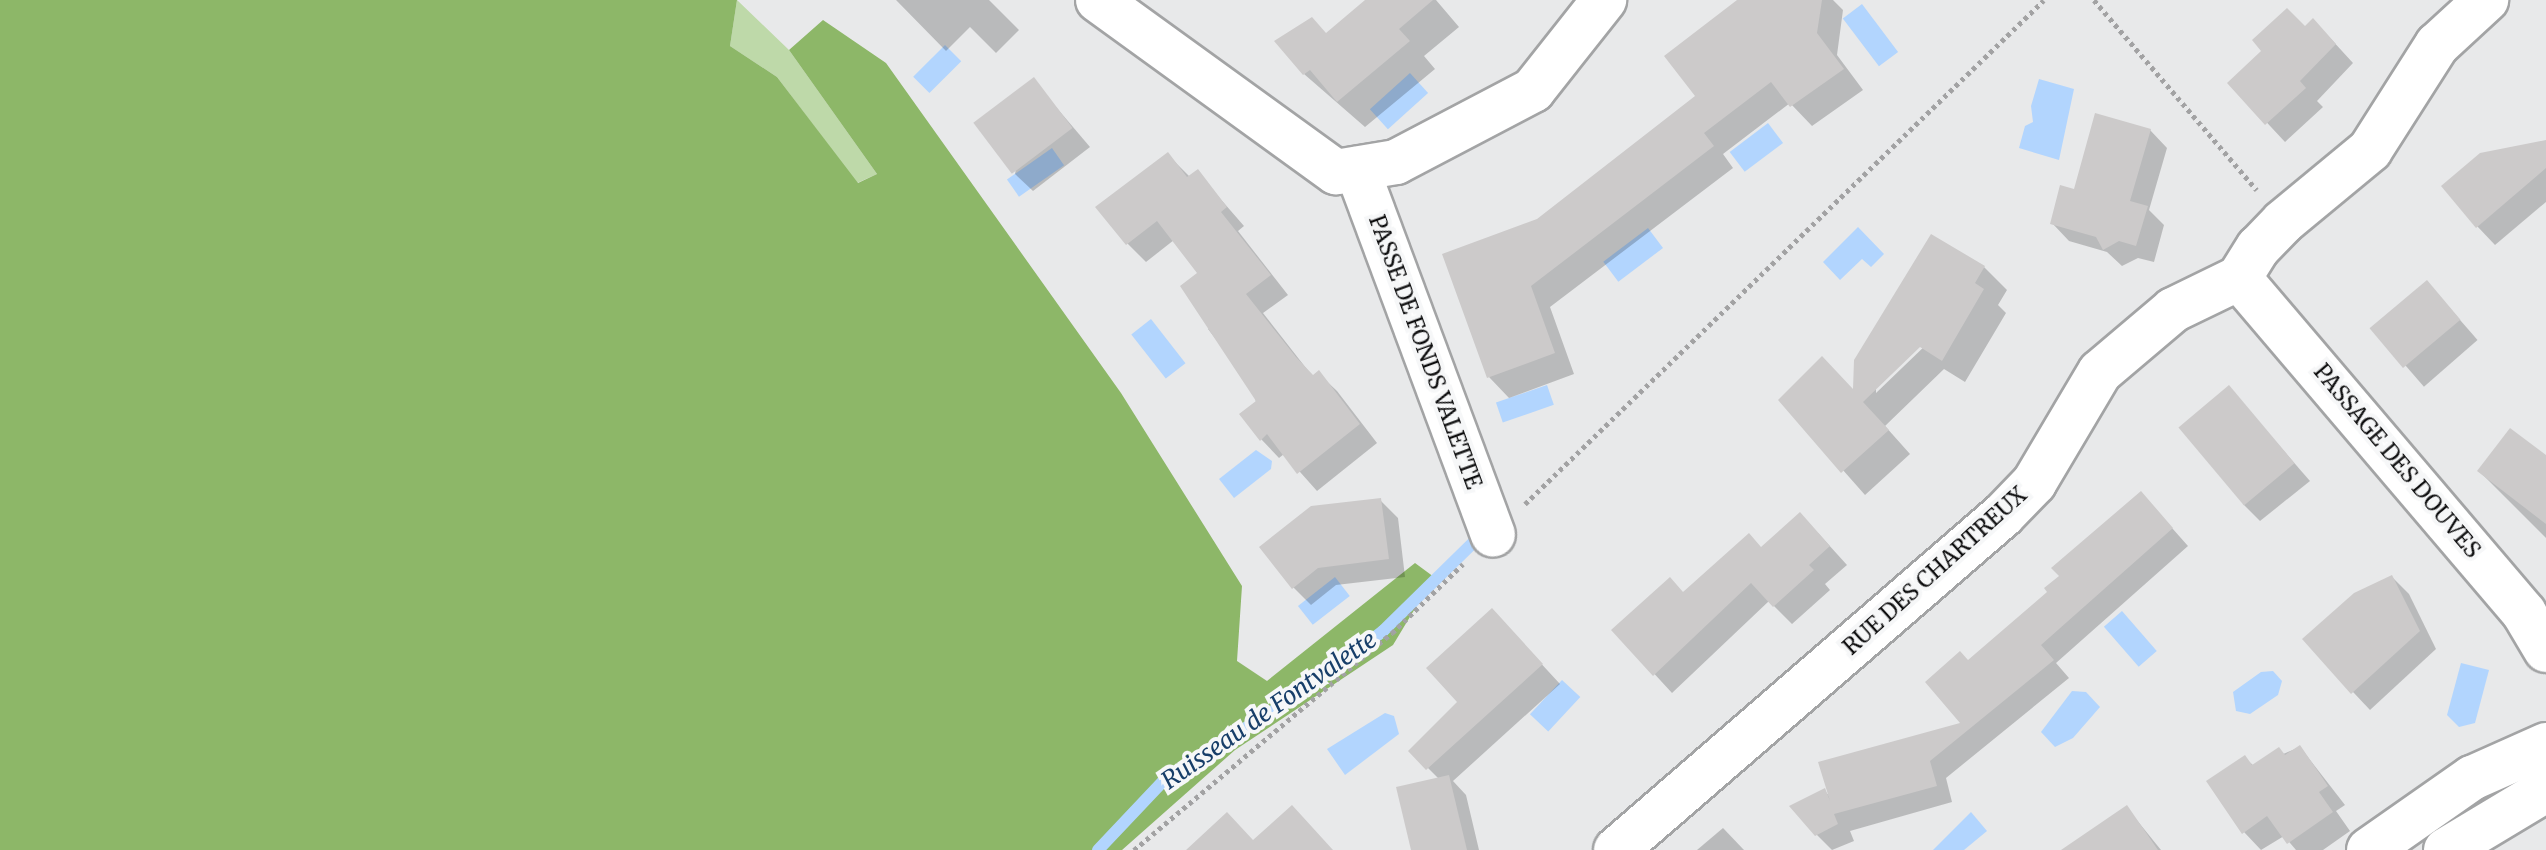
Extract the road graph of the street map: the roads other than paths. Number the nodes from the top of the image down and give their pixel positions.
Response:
1 (1098, 0) edge
2 (1604, 0) edge
3 (2486, 0) edge
4 (1357, 169) junction
5 (2239, 278) junction
6 (1493, 535) road end
7 (2546, 650) edge
8 (2546, 745) edge
9 (2546, 790) edge
10 (1616, 850) edge
11 (2369, 850) edge
12 (2446, 850) edge

1 - 4 street
2 - 4 street
3 - 5 street
4 - 6 street, PASSE DE FONDS VALETTE
5 - 7 street, PASSAGE DES DOUVES
5 - 10 street, RUE DES CHARTREUX
8 - 11 street
9 - 12 street

